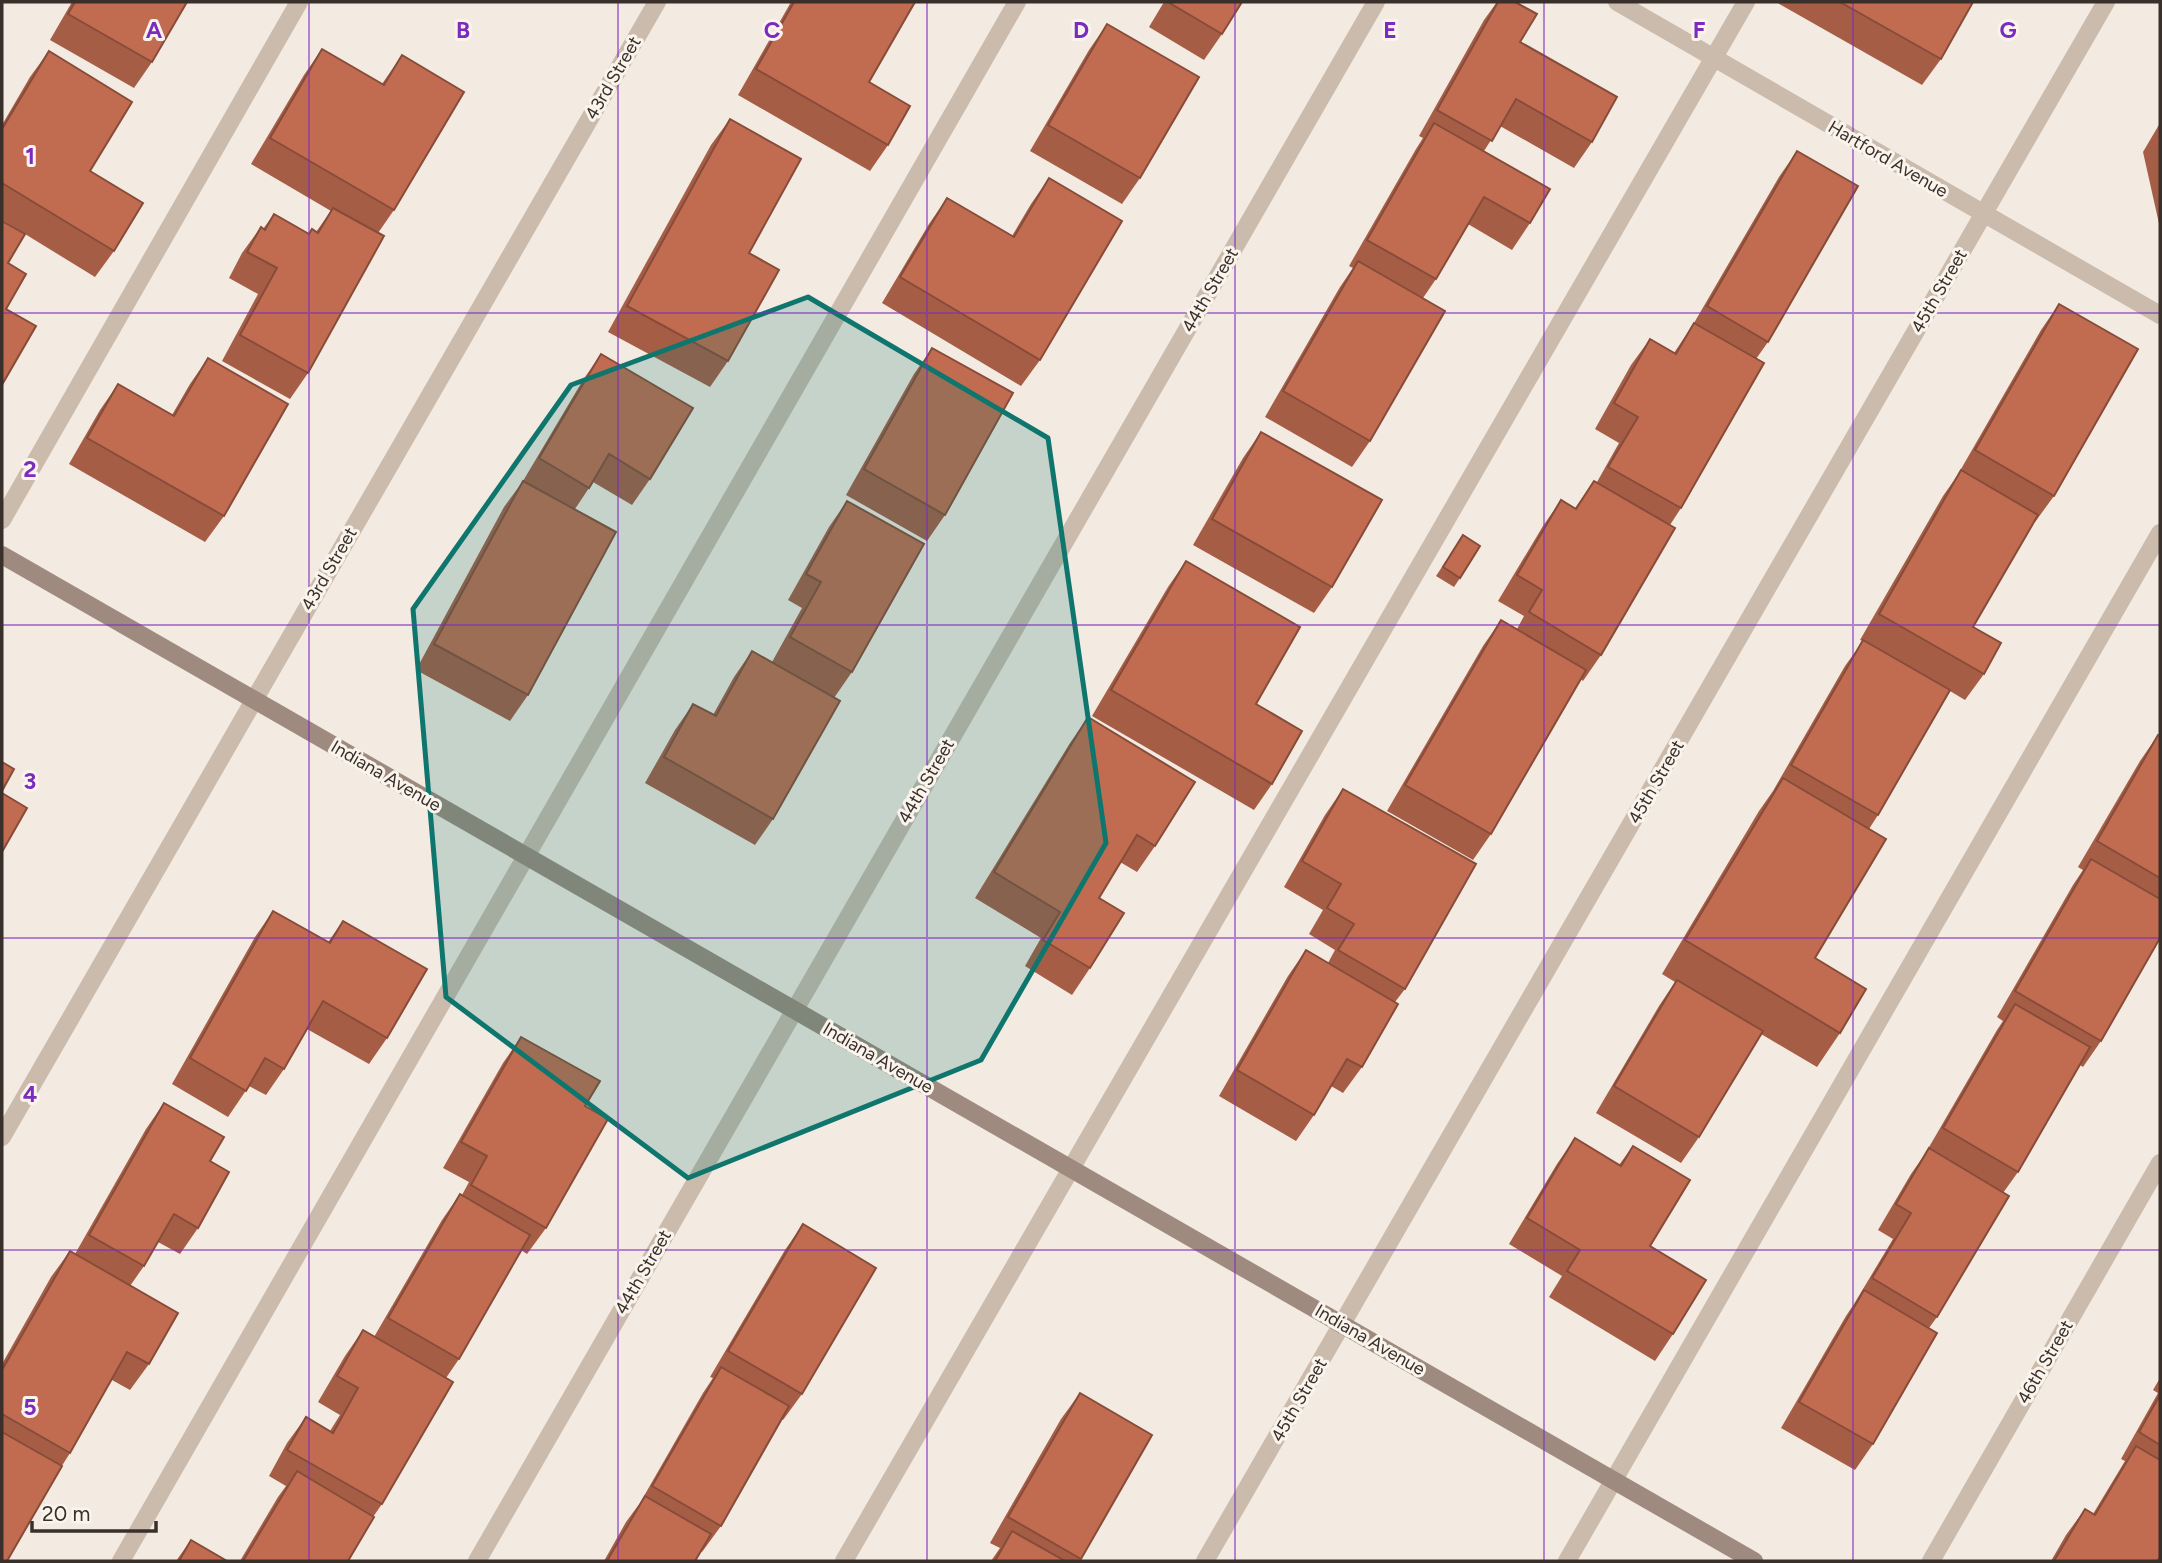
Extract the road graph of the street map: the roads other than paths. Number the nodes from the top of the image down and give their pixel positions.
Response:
1 (299, 2) edge
2 (657, 2) edge
3 (1017, 2) edge
4 (1376, 2) edge
5 (1617, 2) edge
6 (1746, 2) edge
7 (2106, 2) edge
8 (1714, 58) junction
9 (1984, 214) junction
10 (2160, 315) edge
11 (2, 520) edge
12 (2160, 533) edge
13 (2, 555) edge
14 (254, 700) junction
15 (525, 855) junction
16 (794, 1010) junction
17 (2, 1137) edge
18 (2160, 1163) edge
19 (1072, 1170) junction
20 (1342, 1324) junction
21 (1614, 1481) junction
22 (121, 1561) edge
23 (477, 1561) edge
24 (844, 1561) edge
25 (1205, 1561) edge
26 (1567, 1561) edge
27 (1755, 1561) edge
28 (1931, 1561) edge

1 - 11 street
2 - 14 street, 43rd Street
3 - 15 street
4 - 16 street, 44th Street
5 - 8 street, Hartford Avenue
6 - 8 street
7 - 9 street, 45th Street
8 - 9 street, Hartford Avenue
8 - 19 street
9 - 10 street, Hartford Avenue
9 - 20 street, 45th Street
12 - 21 street
13 - 14 main road, Indiana Avenue
14 - 15 main road, Indiana Avenue
14 - 17 street, 43rd Street
15 - 16 main road, Indiana Avenue
15 - 22 street
16 - 19 main road, Indiana Avenue
16 - 23 street, 44th Street
18 - 28 street, 46th Street
19 - 20 main road, Indiana Avenue
19 - 24 street
20 - 21 main road, Indiana Avenue
20 - 25 street, 45th Street
21 - 26 street
21 - 27 main road, Indiana Avenue

